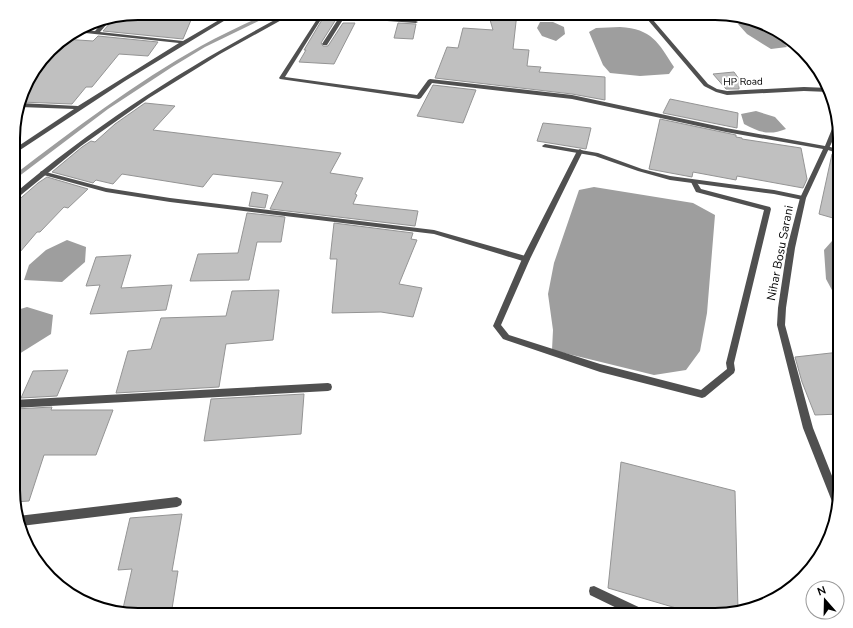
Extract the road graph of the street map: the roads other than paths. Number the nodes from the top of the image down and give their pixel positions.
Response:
1 (222, 20) edge
2 (279, 20) edge
3 (319, 20) edge
4 (341, 20) edge
5 (395, 20) edge
6 (650, 20) edge
7 (416, 22) dead end
8 (103, 25) edge
9 (86, 32) edge
10 (96, 33) junction
11 (182, 42) junction
12 (325, 44) dead end
13 (823, 90) edge
14 (25, 104) edge
15 (80, 108) junction
16 (833, 134) edge
17 (545, 146) dead end
18 (20, 148) edge
19 (827, 148) junction
20 (833, 150) edge
21 (580, 151) junction
22 (42, 173) junction
23 (694, 182) junction
24 (20, 192) edge
25 (803, 198) junction
26 (526, 259) junction
27 (328, 387) dead end
28 (20, 404) edge
29 (833, 491) edge
30 (177, 502) dead end
31 (24, 520) edge
32 (594, 591) dead end
33 (629, 608) edge

1 - 11 street
2 - 22 street
3 - 19 street
4 - 12 street
5 - 7 street
6 - 13 street, HP Road
8 - 10 street
9 - 10 street
10 - 11 street
11 - 15 street
14 - 15 street
15 - 18 street
16 - 19 street, Nihar Bosu Sarani
17 - 21 street
19 - 20 street
19 - 25 street, Nihar Bosu Sarani
21 - 23 street
21 - 26 street
22 - 24 street
22 - 26 street
23 - 25 street
23 - 26 street
25 - 29 street, Nihar Bosu Sarani
27 - 28 street
30 - 31 street
32 - 33 street

